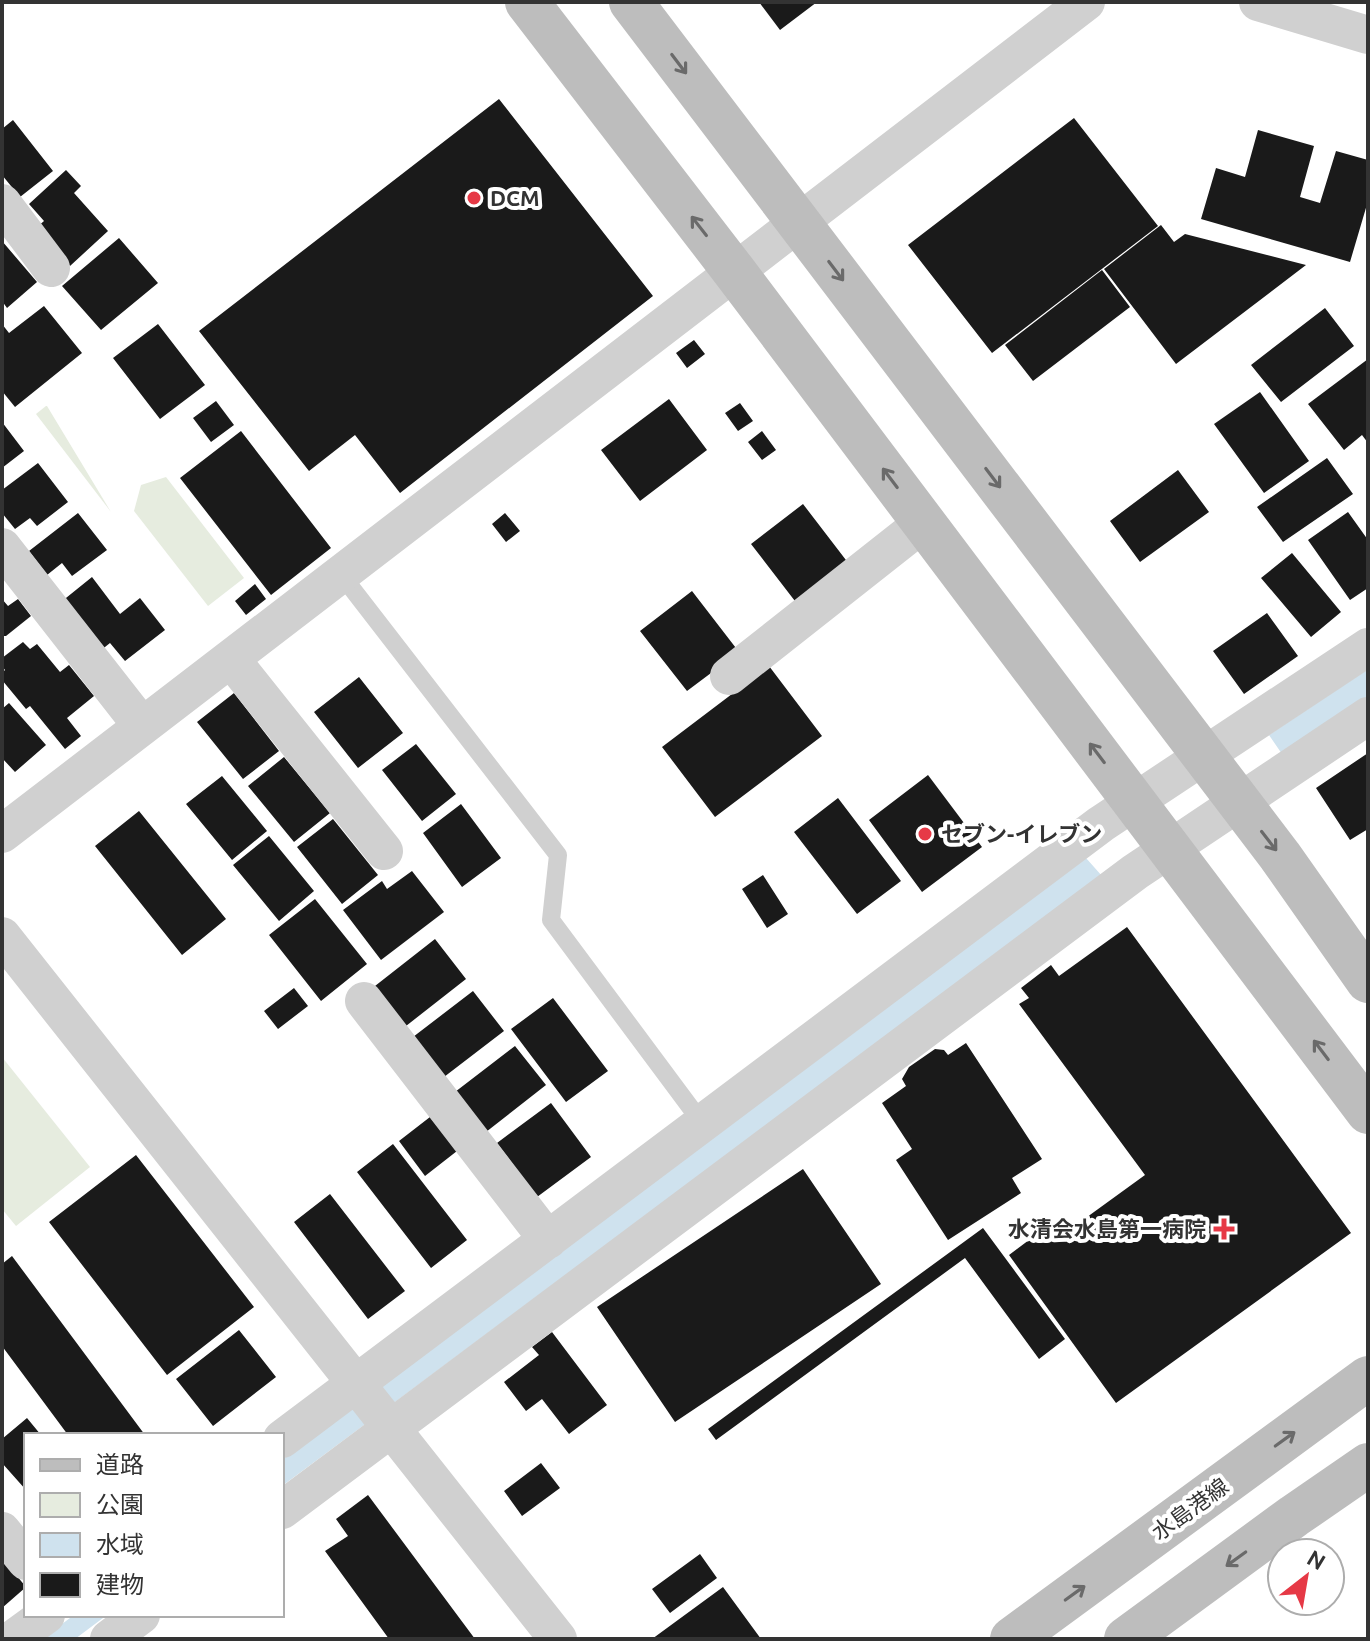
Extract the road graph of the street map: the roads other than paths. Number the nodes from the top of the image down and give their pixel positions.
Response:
1 (527, 2) edge
2 (631, 2) edge
3 (1086, 2) edge
4 (1258, 2) edge
5 (1368, 35) edge
6 (2, 203) edge
7 (798, 222) junction
8 (51, 268) dead end
9 (734, 271) junction
10 (923, 523) junction
11 (2, 547) edge
12 (340, 573) junction
13 (1368, 647) edge
14 (231, 659) junction
15 (729, 676) dead end
16 (1368, 716) edge
17 (142, 726) junction
18 (1204, 756) junction
19 (1134, 802) junction
20 (1239, 802) junction
21 (2, 834) edge
22 (1169, 850) junction
23 (384, 851) dead end
24 (2, 936) edge
25 (1368, 981) edge
26 (364, 1001) dead end
27 (1368, 1112) edge
28 (702, 1123) junction
29 (548, 1240) junction
30 (1368, 1378) edge
31 (373, 1406) junction
32 (284, 1438) edge
33 (1368, 1465) edge
34 (284, 1508) edge
35 (2, 1531) edge
36 (24, 1558) edge
37 (138, 1617) edge
38 (109, 1639) edge
39 (558, 1639) edge
40 (1012, 1639) edge
41 (1126, 1639) edge

9 -> 1 street
2 -> 7 street
3 - 7 street
4 - 5 street
6 - 8 street
7 - 9 street
7 -> 18 street
10 -> 9 street
9 - 12 street
10 - 15 street
19 -> 10 street
11 - 17 street
12 - 14 street
12 - 28 lane
13 - 18 street
14 - 17 street
14 - 23 street
16 - 20 street
17 - 21 street
18 - 19 street
18 - 20 street
19 - 22 street
19 - 28 street
20 - 22 street
20 -> 25 street
27 -> 22 street
22 - 31 street
24 - 31 street
26 - 29 street
28 - 29 street
29 - 31 street
40 -> 30 street, 水島港線
31 - 32 street
31 - 34 street
31 - 39 street
33 -> 41 street
35 - 36 street
37 - 38 street

